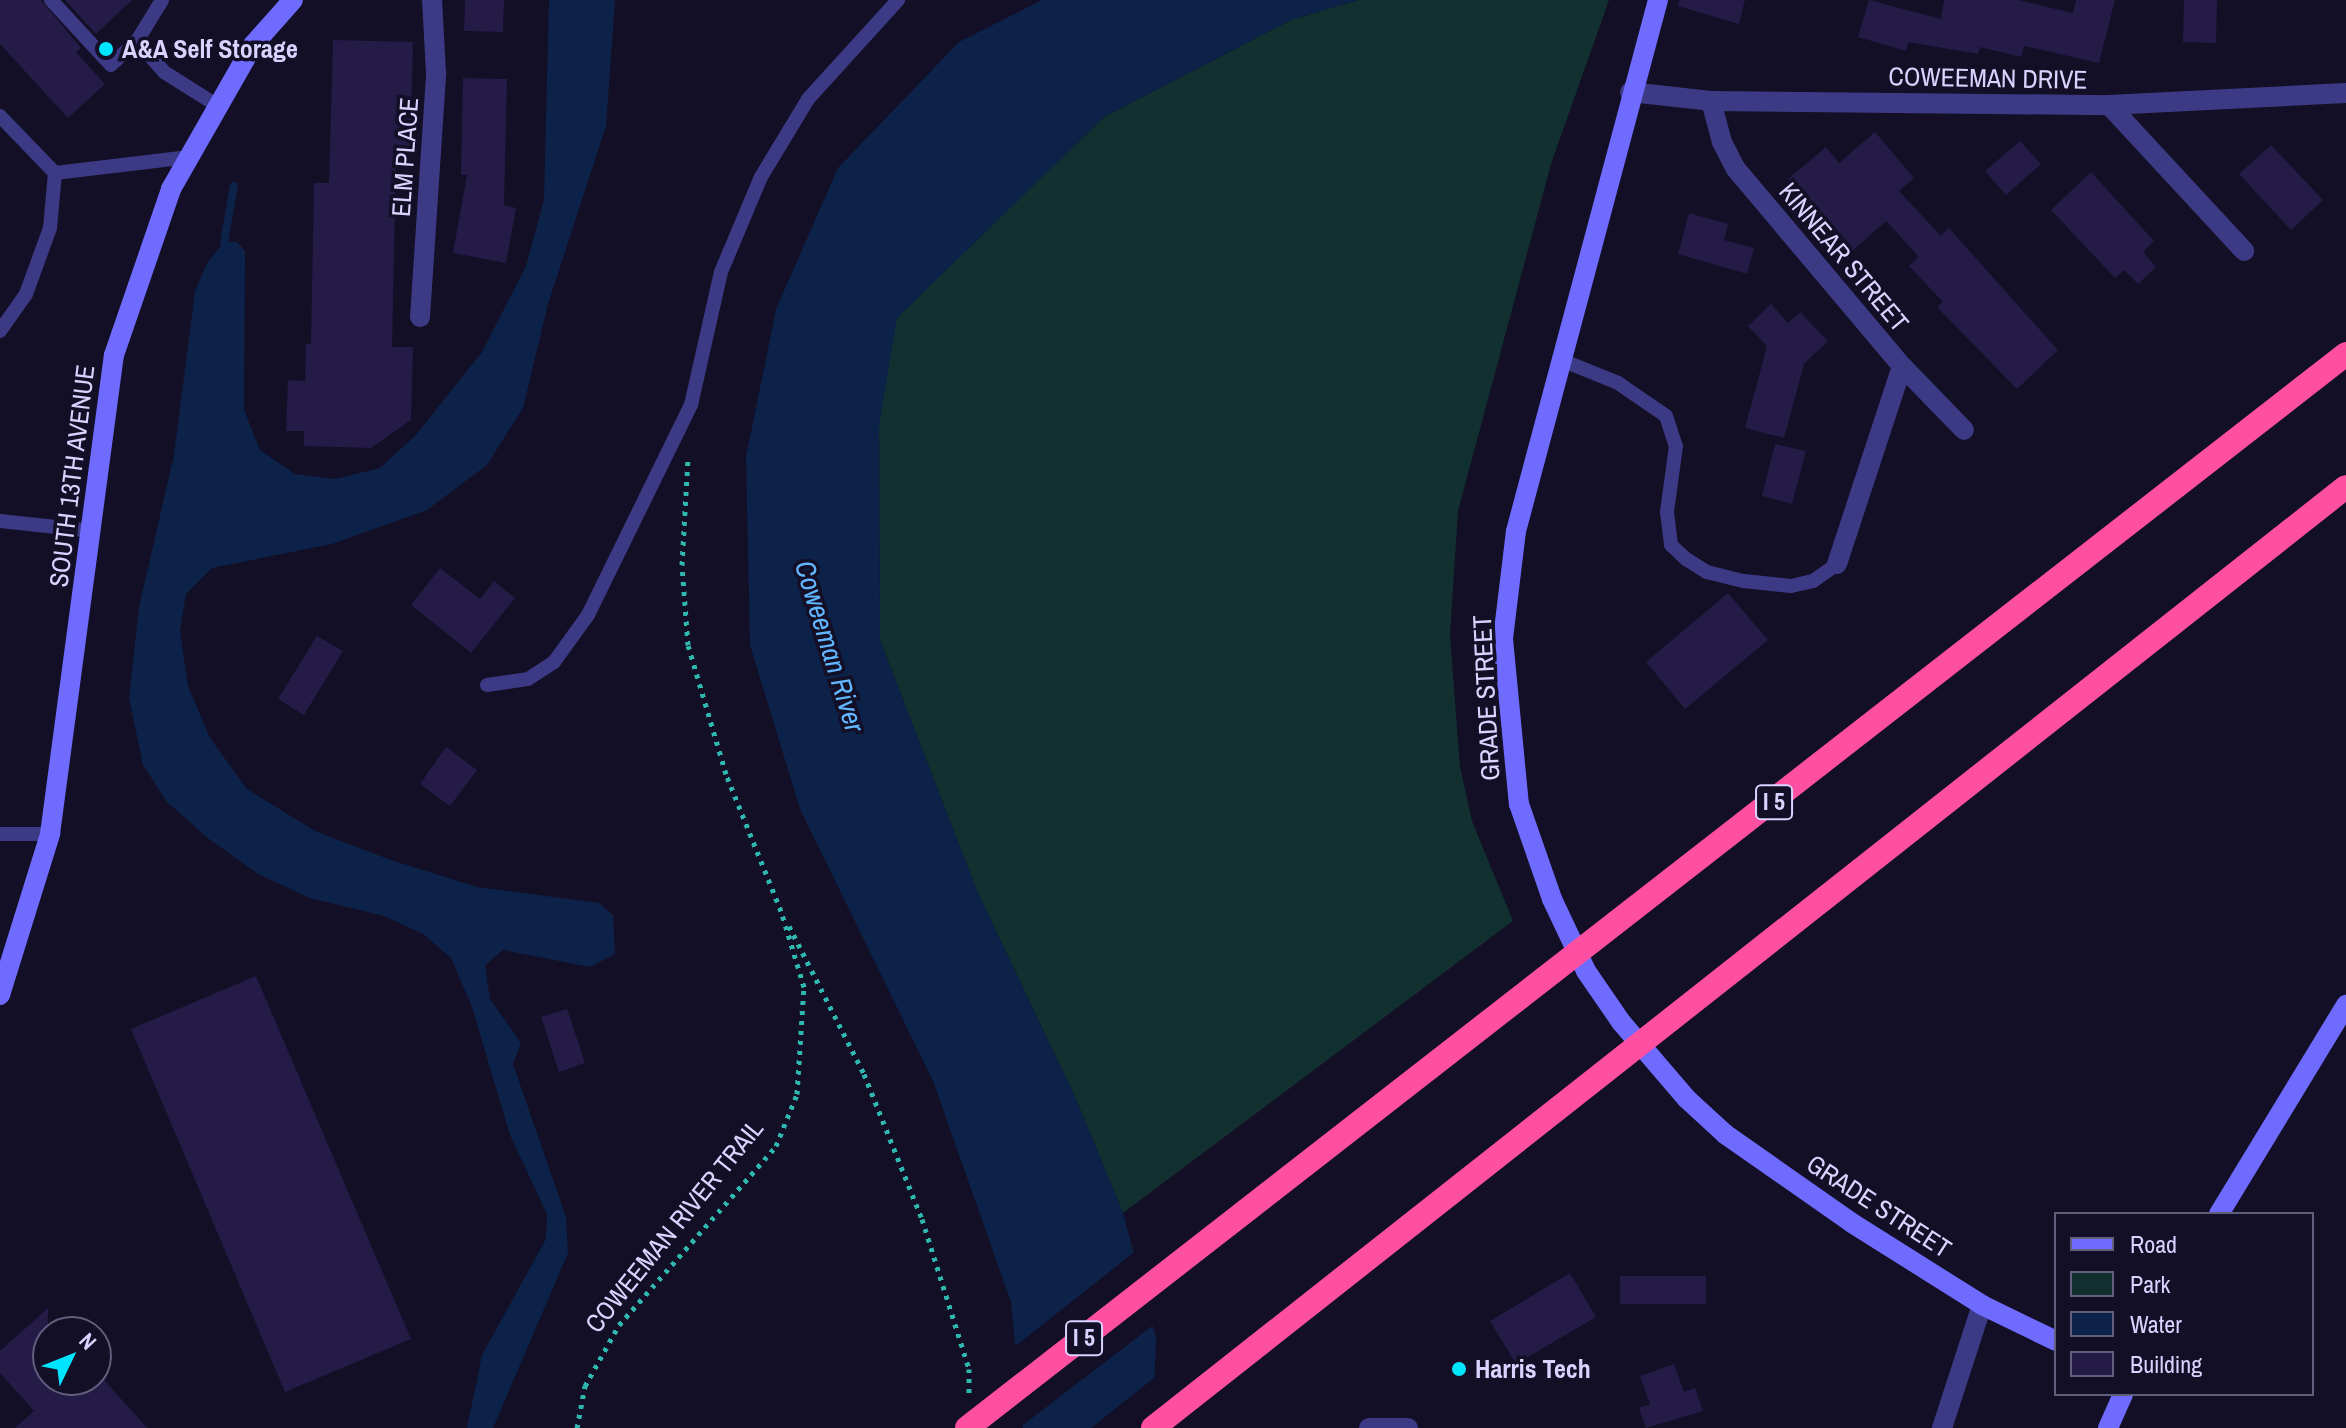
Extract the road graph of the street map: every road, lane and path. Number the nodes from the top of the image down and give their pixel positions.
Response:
1 (51, 0) edge
2 (162, 0) edge
3 (293, 0) edge
4 (432, 0) edge
5 (898, 0) edge
6 (1658, 0) edge
7 (137, 41) junction
8 (1630, 92) junction
9 (2346, 93) edge
10 (1711, 101) junction
11 (2109, 105) junction
12 (218, 106) junction
13 (0, 116) edge
14 (189, 157) junction
15 (55, 173) junction
16 (2244, 251) dead end
17 (420, 317) dead end
18 (0, 331) edge
19 (2346, 354) edge
20 (1559, 359) junction
21 (1902, 366) junction
22 (1964, 430) dead end
23 (688, 449) dead end
24 (2346, 487) edge
25 (0, 521) edge
26 (92, 531) junction
27 (1837, 564) joint
28 (487, 685) dead end
29 (0, 834) edge
30 (50, 834) junction
31 (781, 911) junction
32 (0, 995) edge
33 (2346, 1005) edge
34 (2220, 1212) edge
35 (1982, 1305) junction
36 (2054, 1340) edge
37 (2122, 1396) edge
38 (969, 1399) dead end
39 (577, 1428) edge
40 (967, 1428) edge
41 (1153, 1428) edge
42 (1369, 1428) edge
43 (1408, 1428) edge
44 (1942, 1428) edge
45 (2108, 1428) edge

1 - 7 lane
2 - 7 lane
3 - 12 main road, SOUTH 13TH AVENUE
4 - 17 street, ELM PLACE
5 - 28 lane
6 - 8 main road, GRADE STREET
7 - 12 lane
8 - 10 street, COWEEMAN DRIVE
8 - 20 main road, GRADE STREET
9 - 11 street, COWEEMAN DRIVE
10 - 11 street, COWEEMAN DRIVE
10 - 21 street, KINNEAR STREET
11 - 16 street
12 - 14 main road, SOUTH 13TH AVENUE
13 - 15 lane
14 - 15 lane
14 - 26 main road, SOUTH 13TH AVENUE
15 - 18 lane
19 - 40 highway, I 5
20 - 27 lane
20 - 35 main road, GRADE STREET
21 - 22 street, KINNEAR STREET
21 - 27 street
23 - 31 path, COWEEMAN RIVER TRAIL
24 - 41 highway
25 - 26 lane
26 - 30 main road, SOUTH 13TH AVENUE
29 - 30 lane
30 - 32 main road, SOUTH 13TH AVENUE
31 - 38 path, COWEEMAN RIVER TRAIL
31 - 39 path, COWEEMAN RIVER TRAIL
33 - 34 main road
35 - 36 main road, GRADE STREET
35 - 44 street
37 - 45 main road
42 - 43 street

